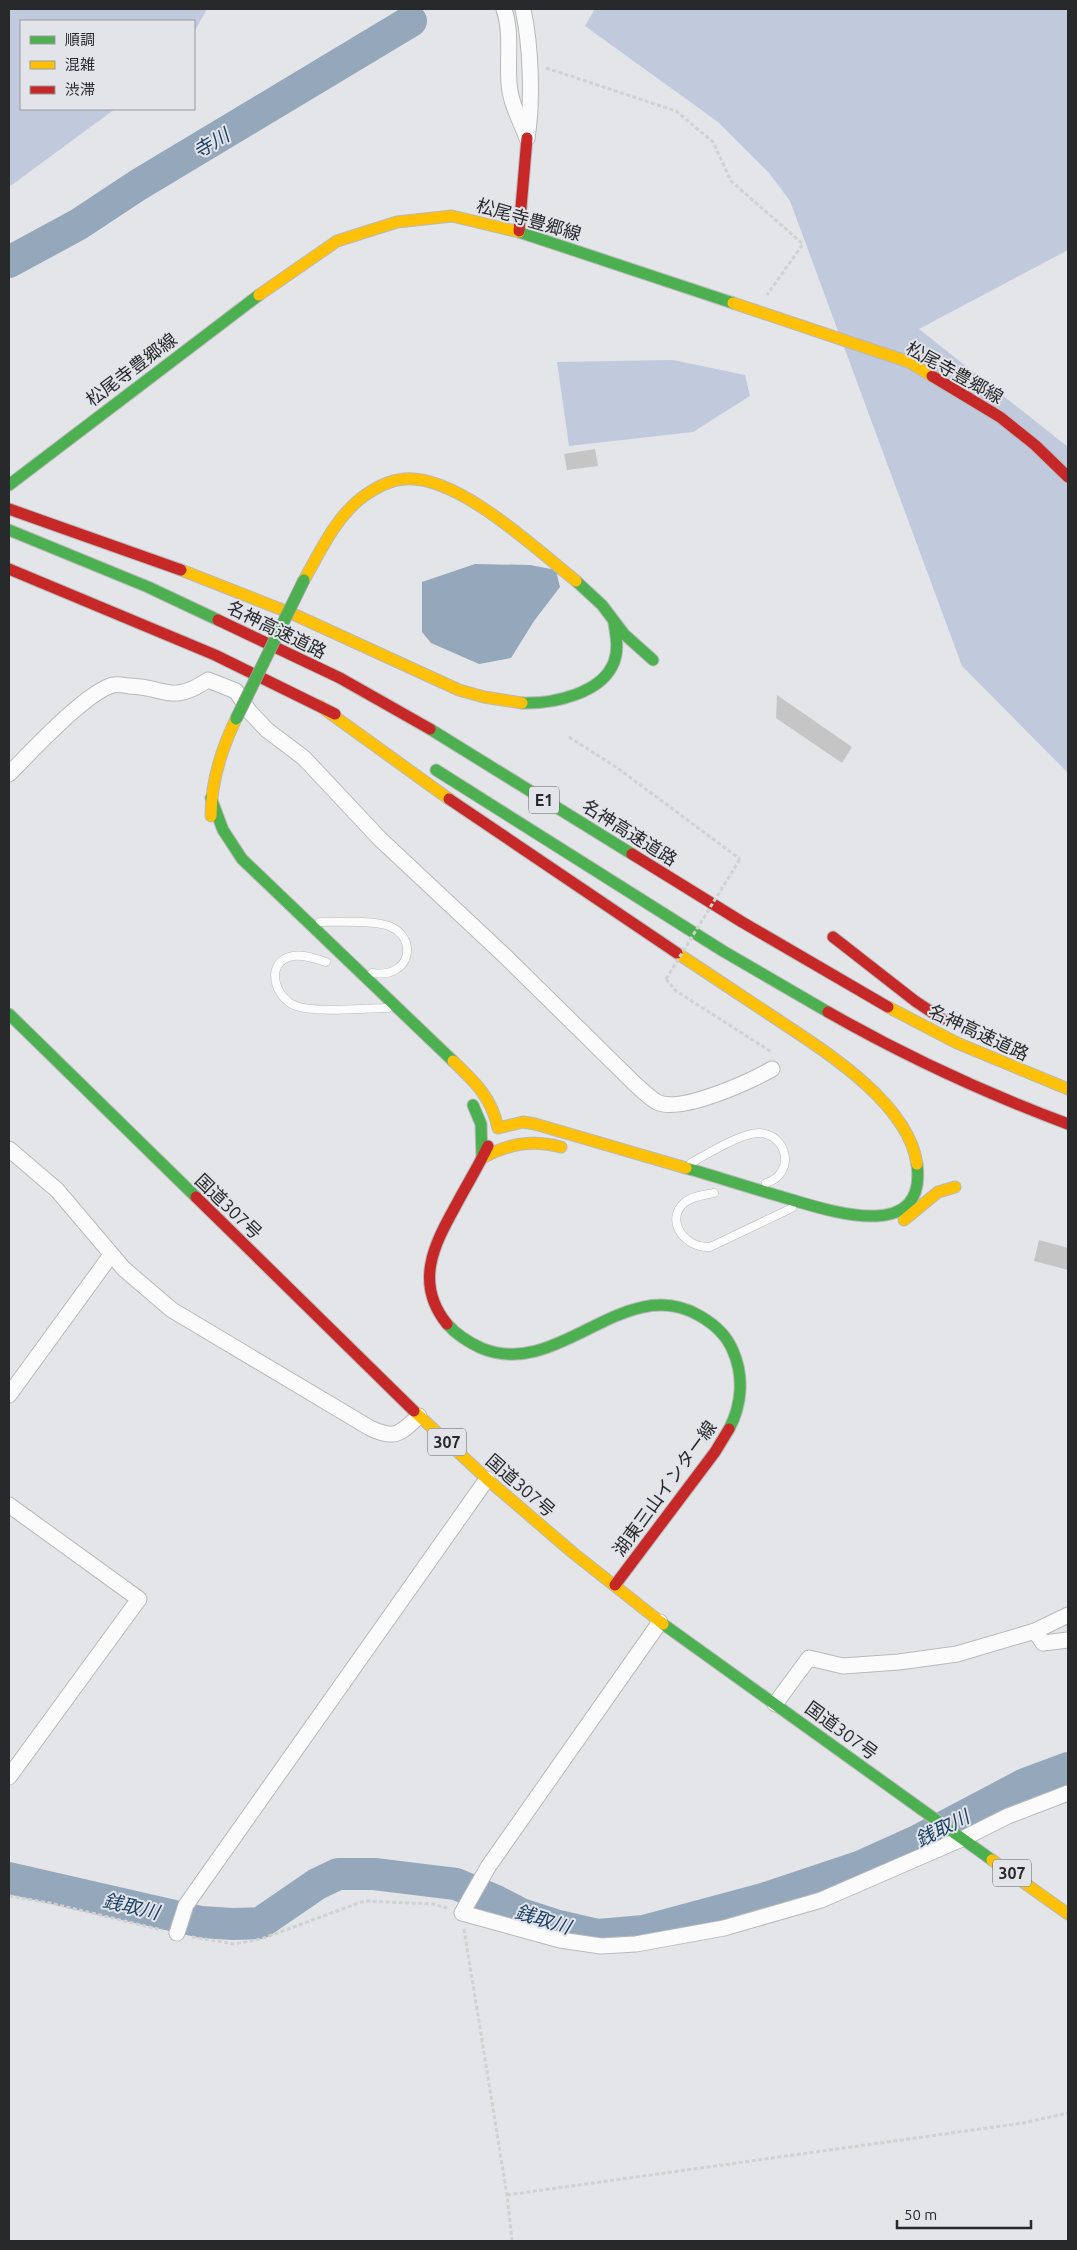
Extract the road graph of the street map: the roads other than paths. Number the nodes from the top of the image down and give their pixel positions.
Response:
1 (504, 9) edge
2 (523, 9) edge
3 (527, 138) junction
4 (519, 231) junction
5 (1068, 478) edge
6 (9, 485) edge
7 (9, 508) edge
8 (9, 530) edge
9 (9, 569) edge
10 (614, 623) junction
11 (653, 660) dead end
12 (320, 706) junction
13 (402, 750) dead end
14 (425, 764) dead end
15 (9, 774) edge
16 (210, 798) junction
17 (217, 844) dead end
18 (292, 921) dead end
19 (307, 922) junction
20 (833, 937) dead end
21 (307, 943) dead end
22 (330, 965) joint
23 (358, 970) junction
24 (360, 994) dead end
25 (374, 1008) junction
26 (397, 1008) junction
27 (9, 1014) edge
28 (389, 1021) dead end
29 (772, 1069) road end
30 (1021, 1071) junction
31 (1068, 1089) edge
32 (468, 1097) dead end
33 (1068, 1124) edge
34 (498, 1128) junction
35 (9, 1149) edge
36 (571, 1150) dead end
37 (482, 1158) junction
38 (682, 1168) junction
39 (670, 1175) dead end
40 (690, 1186) dead end
41 (955, 1187) dead end
42 (750, 1188) junction
43 (718, 1194) joint
44 (802, 1203) junction
45 (765, 1208) dead end
46 (782, 1213) junction
47 (800, 1219) dead end
48 (895, 1225) dead end
49 (112, 1255) junction
50 (9, 1395) edge
51 (419, 1416) junction
52 (487, 1479) junction
53 (9, 1505) edge
54 (615, 1586) junction
55 (1068, 1615) edge
56 (660, 1622) junction
57 (1035, 1631) junction
58 (1068, 1640) edge
59 (775, 1704) junction
60 (9, 1777) edge
61 (1068, 1793) edge
62 (959, 1835) junction
63 (1068, 1914) edge
64 (177, 1933) road end

1 - 3 street
2 - 3 street
3 - 4 main road
4 - 5 main road, 松尾寺豊郷線
4 - 6 main road, 松尾寺豊郷線
7 - 10 main road
8 - 30 main road, 名神高速道路 / E1
9 - 12 main road
10 - 11 main road
10 - 16 main road, bridge
12 - 13 main road
12 - 44 main road
14 - 33 main road, E1
15 - 29 street
16 - 17 main road
16 - 19 main road
18 - 19 lane
19 - 23 main road
19 - 23 lane
20 - 30 main road
21 - 22 main road
22 - 25 lane
23 - 26 main road
24 - 25 main road
25 - 26 lane
25 - 28 main road
26 - 34 main road
27 - 51 main road, 国道307号 / 307
30 - 31 main road, 名神高速道路 / E1
32 - 37 main road
34 - 37 main road, 湖東三山インター線
34 - 38 main road
35 - 49 street
36 - 37 main road
37 - 54 main road, 湖東三山インター線
38 - 39 lane
38 - 42 main road
38 - 42 lane
40 - 43 main road
41 - 48 main road
42 - 44 main road
43 - 46 lane
44 - 46 lane
45 - 46 main road
46 - 47 main road
49 - 50 street
49 - 51 street
51 - 52 main road, 国道307号 / 307
52 - 54 main road, 国道307号 / 307
52 - 64 street
53 - 60 street
54 - 56 main road, 国道307号 / 307
55 - 57 street
56 - 59 main road, 国道307号 / 307
56 - 62 street
57 - 58 street
57 - 59 street
59 - 62 main road, 国道307号 / 307
61 - 62 street
62 - 63 main road, 国道307号 / 307

